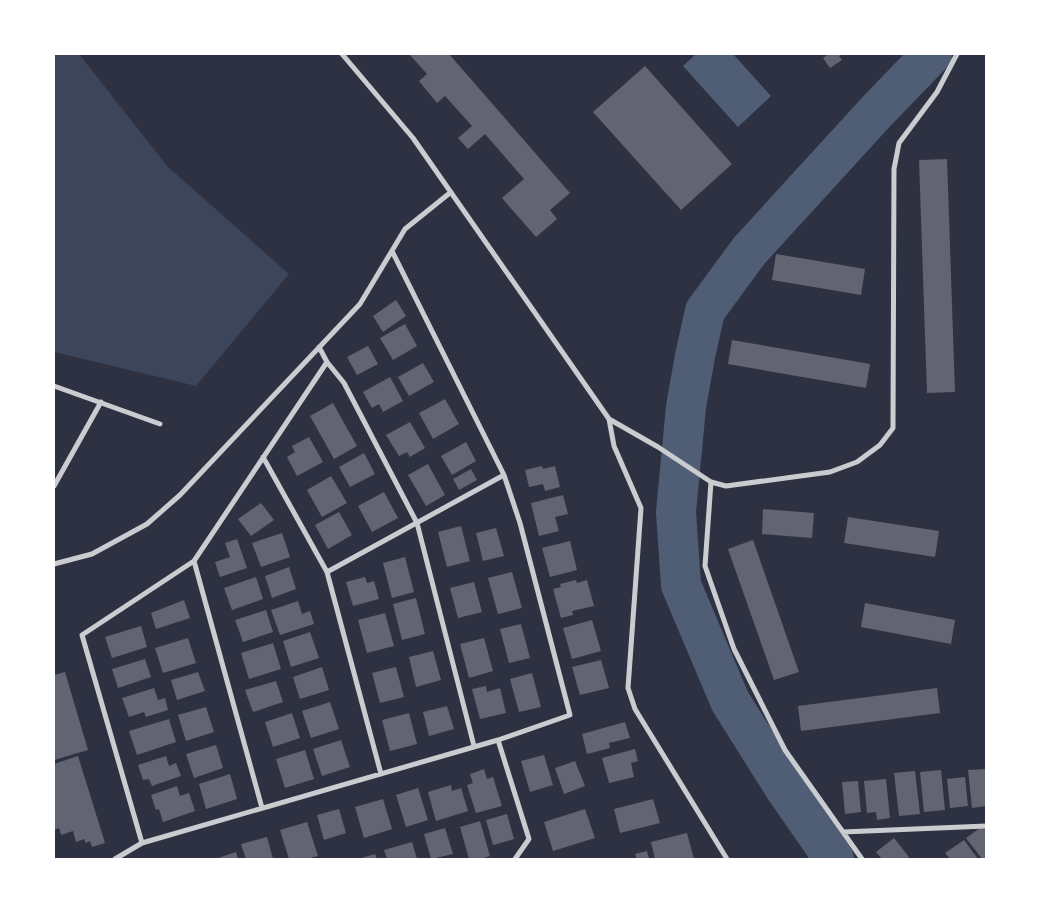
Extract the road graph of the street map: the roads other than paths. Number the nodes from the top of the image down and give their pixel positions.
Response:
1 (342, 54) edge
2 (957, 54) edge
3 (451, 192) junction
4 (392, 251) junction
5 (319, 347) junction
6 (327, 362) junction
7 (54, 386) edge
8 (100, 402) junction
9 (609, 419) junction
10 (160, 424) dead end
11 (264, 457) junction
12 (504, 475) junction
13 (711, 482) junction
14 (54, 486) edge
15 (417, 523) junction
16 (194, 561) junction
17 (54, 564) edge
18 (327, 572) junction
19 (498, 740) junction
20 (474, 746) junction
21 (381, 774) junction
22 (262, 808) junction
23 (986, 826) edge
24 (843, 832) junction
25 (142, 843) junction
26 (115, 859) edge
27 (515, 859) edge
28 (727, 859) edge
29 (862, 859) edge

1 - 3 street
2 - 13 street
3 - 4 street
3 - 9 street
4 - 5 street
4 - 12 street
5 - 6 street
5 - 17 street
6 - 11 street
6 - 15 street
7 - 8 street
8 - 10 street
8 - 14 street
9 - 13 street
9 - 28 street
11 - 16 street
11 - 18 street
12 - 15 street
12 - 19 street
13 - 24 street
15 - 18 street
15 - 20 street
16 - 22 street
16 - 25 street
18 - 21 street
19 - 20 street
19 - 27 street
20 - 21 street
21 - 22 street
22 - 25 street
23 - 24 street
24 - 29 street
25 - 26 street

